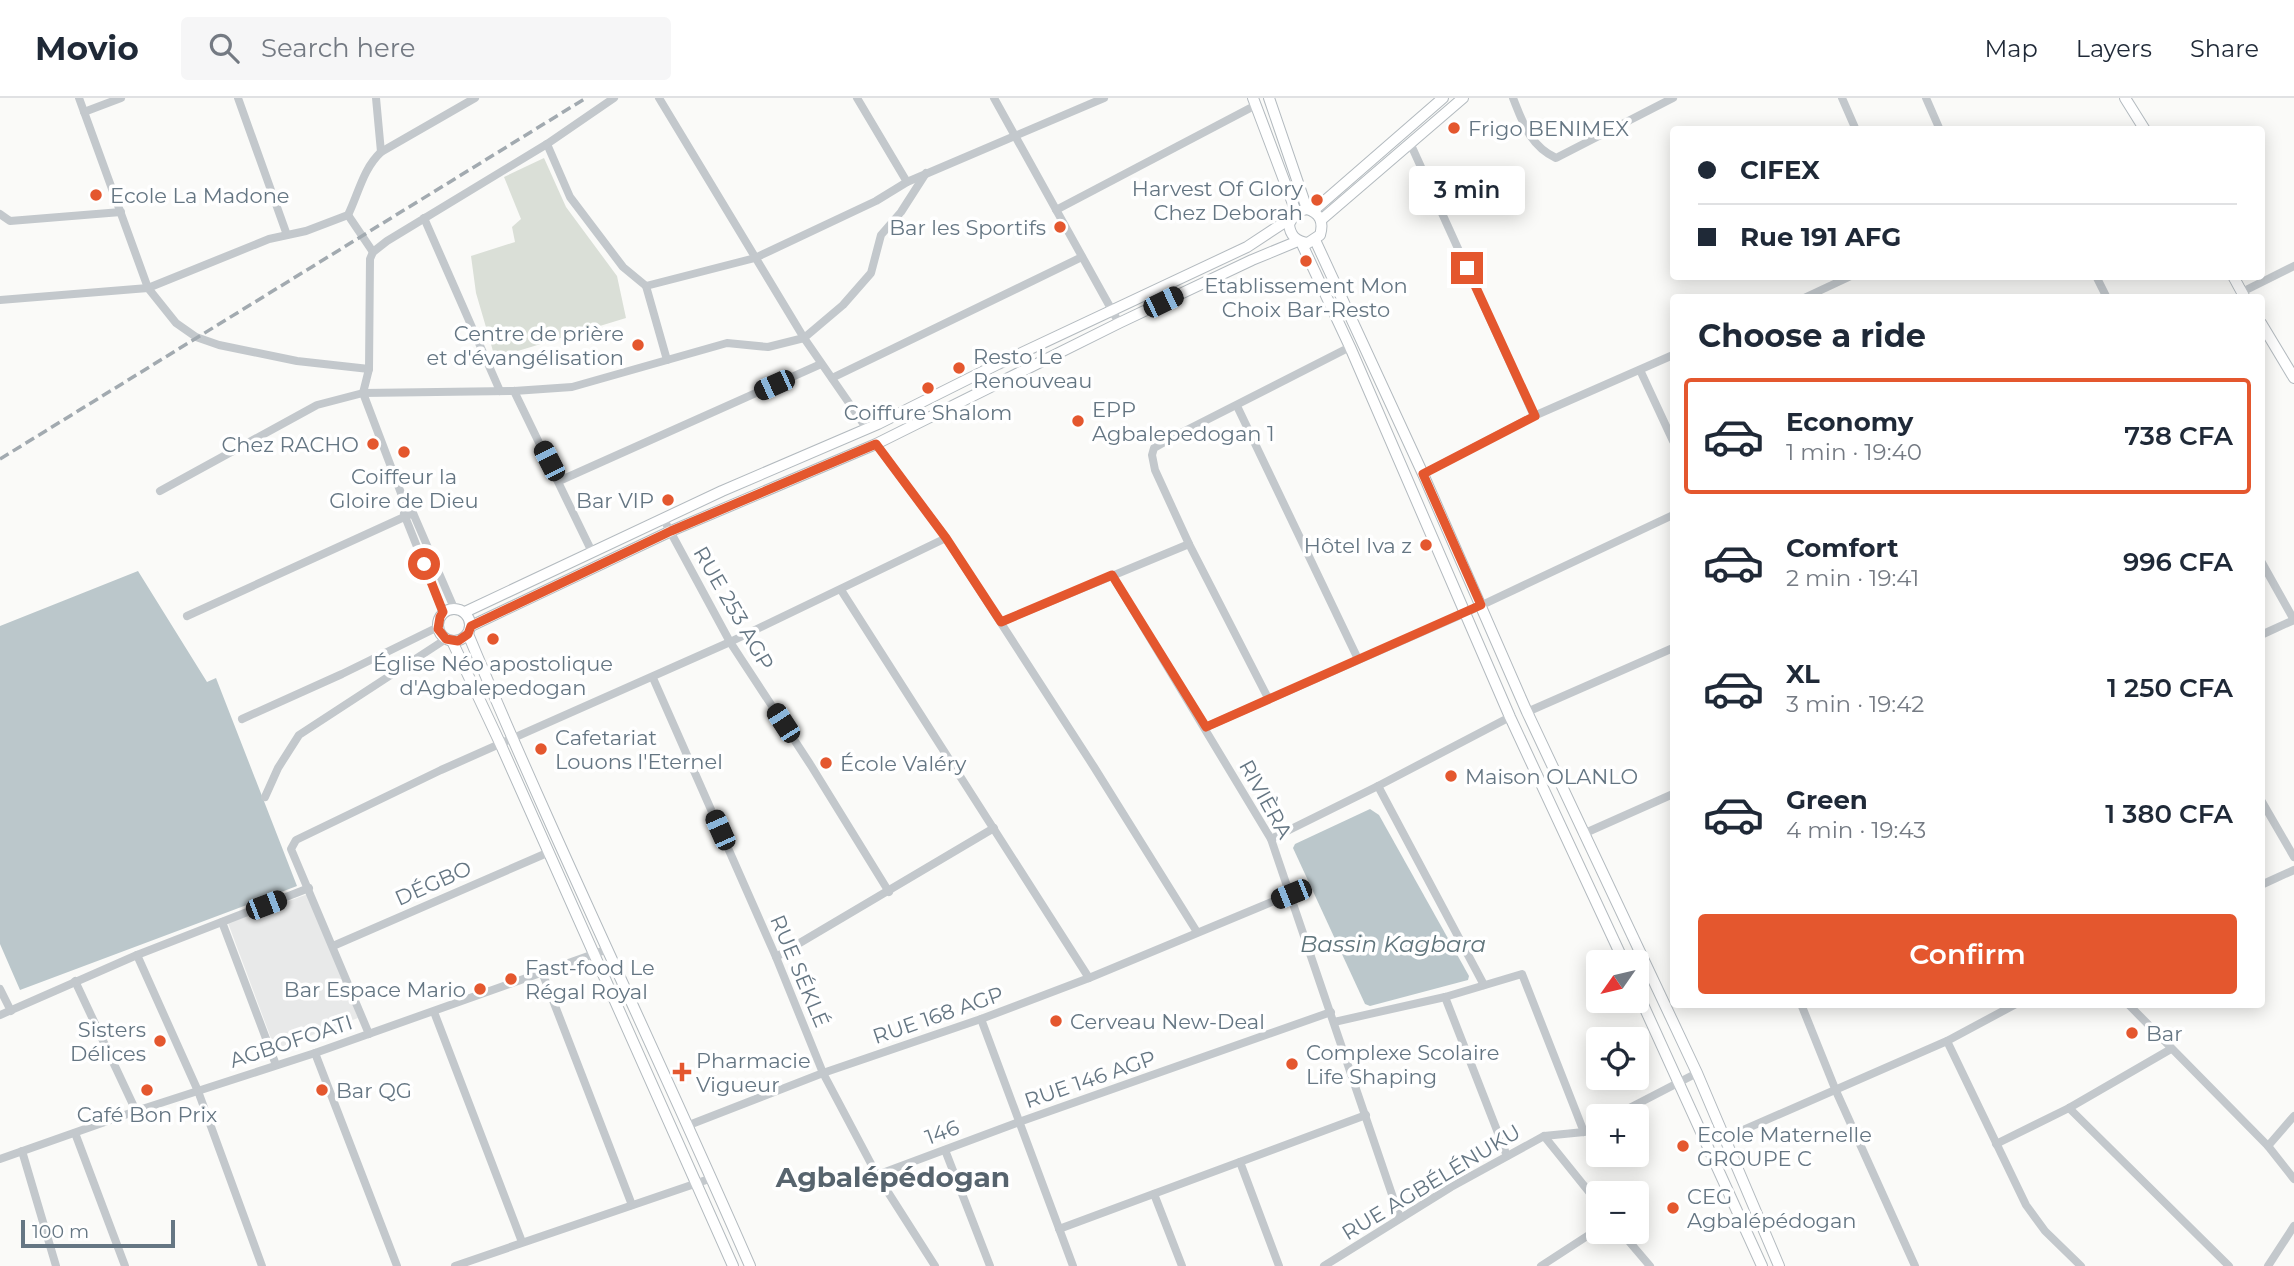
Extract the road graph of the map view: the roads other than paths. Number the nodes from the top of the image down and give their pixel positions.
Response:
1 (79, 98) edge
2 (121, 98) edge
3 (238, 98) edge
4 (376, 98) edge
5 (475, 98) edge
6 (614, 98) edge
7 (659, 98) edge
8 (857, 98) edge
9 (994, 98) edge
10 (1104, 98) edge
11 (1269, 98) edge
12 (1443, 98) edge
13 (1462, 98) edge
14 (1513, 98) edge
15 (1673, 98) edge
16 (1842, 98) edge
17 (1926, 98) edge
18 (2125, 98) edge
19 (1255, 102) edge
20 (84, 112) junction
21 (1854, 126) edge
22 (1938, 126) edge
23 (2142, 126) edge
24 (1015, 135) junction
25 (547, 144) junction
26 (1411, 145) junction
27 (381, 152) junction
28 (926, 173) junction
29 (907, 182) junction
30 (1056, 210) junction
31 (121, 212) junction
32 (1302, 213) junction
33 (0, 214) edge
34 (348, 215) junction
35 (424, 218) junction
36 (1321, 220) junction
37 (287, 235) junction
38 (1315, 240) junction
39 (1299, 241) junction
40 (373, 252) junction
41 (1082, 257) junction
42 (755, 258) junction
43 (2294, 266) edge
44 (1842, 280) edge
45 (646, 286) junction
46 (148, 288) junction
47 (1813, 294) edge
48 (2246, 294) edge
49 (0, 300) edge
50 (1112, 311) junction
51 (1119, 323) junction
52 (2265, 330) edge
53 (804, 338) junction
54 (1350, 347) junction
55 (1670, 356) edge
56 (667, 360) junction
57 (821, 363) junction
58 (369, 369) junction
59 (1640, 370) junction
60 (832, 378) junction
61 (2294, 378) edge
62 (500, 391) junction
63 (514, 391) junction
64 (363, 393) junction
65 (1237, 406) junction
66 (1535, 416) junction
67 (867, 429) junction
68 (1670, 435) edge
69 (876, 444) junction
70 (1423, 474) junction
71 (559, 481) junction
72 (160, 491) dead end
73 (408, 515) junction
74 (1670, 515) edge
75 (663, 518) junction
76 (671, 531) junction
77 (946, 538) junction
78 (1189, 544) junction
79 (592, 552) junction
80 (2265, 568) edge
81 (1112, 575) junction
82 (841, 590) junction
83 (1481, 605) junction
84 (454, 611) junction
85 (1465, 612) junction
86 (187, 616) dead end
87 (2294, 620) edge
88 (1001, 622) junction
89 (438, 628) junction
90 (470, 630) junction
91 (2265, 633) edge
92 (449, 640) junction
93 (730, 642) junction
94 (1670, 649) edge
95 (1358, 659) junction
96 (653, 678) junction
97 (1268, 698) junction
98 (1527, 712) junction
99 (1510, 716) junction
100 (242, 719) dead end
101 (1206, 727) junction
102 (512, 738) junction
103 (500, 743) junction
104 (1378, 786) junction
105 (1670, 795) edge
106 (265, 797) dead end
107 (2265, 807) edge
108 (995, 828) junction
109 (1583, 834) junction
110 (1271, 839) junction
111 (547, 853) junction
112 (2294, 857) edge
113 (2294, 870) edge
114 (2265, 883) edge
115 (309, 888) junction
116 (889, 892) junction
117 (1291, 894) junction
118 (222, 922) junction
119 (1196, 932) junction
120 (333, 946) junction
121 (608, 949) junction
122 (1618, 950) edge
123 (593, 954) junction
124 (137, 955) junction
125 (776, 957) junction
126 (542, 972) junction
127 (1089, 978) junction
128 (75, 981) junction
129 (1484, 985) junction
130 (0, 989) edge
131 (1445, 997) junction
132 (1803, 1008) edge
133 (2009, 1008) edge
134 (2132, 1008) edge
135 (11, 1011) junction
136 (434, 1012) junction
137 (1331, 1012) junction
138 (1647, 1013) edge
139 (0, 1015) edge
140 (981, 1019) junction
141 (1335, 1022) junction
142 (369, 1034) junction
143 (1947, 1041) junction
144 (2171, 1049) junction
145 (315, 1053) junction
146 (276, 1065) junction
147 (823, 1073) junction
148 (1697, 1073) junction
149 (1679, 1083) junction
150 (198, 1091) junction
151 (1836, 1091) junction
152 (1638, 1104) edge
153 (2069, 1108) junction
154 (136, 1111) junction
155 (1366, 1115) junction
156 (2294, 1116) edge
157 (1019, 1122) junction
158 (689, 1125) junction
159 (1584, 1132) joint
160 (75, 1133) junction
161 (1544, 1136) junction
162 (1725, 1138) junction
163 (1996, 1144) junction
164 (2268, 1146) junction
165 (945, 1150) junction
166 (22, 1151) junction
167 (1507, 1156) junction
168 (0, 1159) edge
169 (1240, 1162) junction
170 (877, 1175) junction
171 (712, 1178) junction
172 (2294, 1179) edge
173 (697, 1183) junction
174 (1586, 1188) edge
175 (1154, 1194) junction
176 (632, 1205) junction
177 (1400, 1218) junction
178 (2294, 1226) edge
179 (1059, 1229) junction
180 (1586, 1237) edge
181 (522, 1242) junction
182 (1631, 1244) edge
183 (1341, 1262) edge
184 (56, 1266) edge
185 (125, 1266) edge
186 (262, 1266) edge
187 (397, 1266) edge
188 (455, 1266) edge
189 (733, 1266) edge
190 (750, 1266) edge
191 (935, 1266) edge
192 (990, 1266) edge
193 (1073, 1266) edge
194 (1182, 1266) edge
195 (1279, 1266) edge
196 (1324, 1266) edge
197 (1541, 1266) edge
198 (1650, 1266) edge
199 (1762, 1266) edge
200 (1779, 1266) edge
201 (1915, 1266) edge
202 (2081, 1266) edge
203 (2229, 1266) edge
204 (2268, 1266) edge

1 - 20 street
2 - 20 street
3 - 37 street
4 - 27 street
5 - 27 street
6 - 25 street
7 - 42 street
8 - 29 street
9 - 24 street
10 - 24 street
11 - 32 street
12 - 32 street
13 - 26 street
14 - 15 street
16 - 21 street
17 - 22 street
18 - 23 street
19 - 30 street
19 - 32 street
20 - 31 street
24 - 28 street
24 - 30 street
25 - 35 street
25 - 45 street
26 - 36 street
26 - 66 street
27 - 34 street
28 - 29 street
28 - 53 street
29 - 42 street
30 - 41 street
31 - 33 street
31 - 46 street
32 - 36 street
32 - 39 street
32 - 50 street
34 - 37 street
34 - 40 street
35 - 40 street
35 - 62 street
36 - 38 street
37 - 46 street
38 - 39 street
38 - 70 street
39 - 51 street
39 - 54 street
40 - 58 street
41 - 50 street
41 - 60 street
42 - 45 street
42 - 53 street
43 - 48 street
44 - 47 street
45 - 56 street
46 - 49 street
46 - 58 street
50 - 51 street
50 - 67 street
51 - 69 street
52 - 61 street
53 - 56 street
53 - 57 street
54 - 65 street
54 - 85 street
55 - 59 street
56 - 63 street
57 - 60 street
57 - 71 street
58 - 64 street
59 - 66 street
59 - 68 street
60 - 67 street
62 - 63 street
62 - 64 street
63 - 71 street
64 - 72 street
64 - 73 street
65 - 78 street
65 - 95 street
66 - 70 street
67 - 69 street
67 - 75 street
69 - 76 street
69 - 77 street
70 - 83 street
71 - 79 street
73 - 84 street
73 - 86 street
74 - 83 street
75 - 76 street, RUE 253 AGP
75 - 79 street
76 - 90 street
76 - 93 street, RUE 253 AGP
77 - 82 street
77 - 88 street
78 - 81 street
78 - 97 street
79 - 84 street
80 - 87 street
81 - 88 street
81 - 101 street, RIVIÈRA
82 - 93 street
82 - 108 street
83 - 85 street
83 - 98 street
84 - 89 street
84 - 90 street
85 - 95 street
85 - 99 street
87 - 91 street
88 - 119 street
89 - 92 street
89 - 100 street
90 - 92 street
90 - 102 street
92 - 103 street
92 - 106 street
93 - 96 street
93 - 116 street, RUE 253 AGP
94 - 98 street
95 - 97 street
96 - 102 street
96 - 125 street, RUE SÉKLÉ
97 - 101 street
98 - 109 street
99 - 104 street
99 - 122 street
101 - 110 street, RIVIÈRA
102 - 103 street
102 - 121 street
103 - 111 street
103 - 115 street
104 - 110 street
104 - 129 street
105 - 109 street
107 - 112 street
108 - 116 street
108 - 127 street
109 - 148 street
110 - 117 street, RIVIÈRA
111 - 120 street, DÉGBO
111 - 123 street
113 - 114 street
115 - 118 street
115 - 120 street
116 - 125 street
117 - 119 street, RUE 168 AGP
117 - 137 street, RIVIÈRA
118 - 124 street
118 - 146 street
119 - 127 street, RUE 168 AGP
120 - 142 street
121 - 123 street, AGBOFOATI
121 - 158 street
123 - 126 street, AGBOFOATI
123 - 173 street
124 - 128 street
124 - 150 street
125 - 147 street, RUE SÉKLÉ
126 - 136 street, AGBOFOATI
126 - 176 street
127 - 140 street, RUE 168 AGP
128 - 135 street
128 - 154 street
129 - 131 street
129 - 159 street
130 - 135 street
131 - 141 street
131 - 167 street
132 - 151 street
133 - 143 street
134 - 144 street
135 - 139 street
136 - 142 street, AGBOFOATI
136 - 181 street
137 - 141 street, RIVIÈRA
137 - 157 street, RUE 146 AGP
138 - 149 street
140 - 147 street, RUE 168 AGP
140 - 157 street
141 - 155 street, RIVIÈRA
142 - 145 street, AGBOFOATI
143 - 151 street
143 - 163 street
144 - 153 street
144 - 164 street
145 - 146 street, AGBOFOATI
145 - 187 street
146 - 150 street, AGBOFOATI
147 - 158 street, RUE 168 AGP
147 - 170 street, RUE SÉKLÉ
148 - 149 street
148 - 162 street
149 - 152 street
149 - 199 street
150 - 154 street, AGBOFOATI
150 - 186 street
151 - 162 street
151 - 201 street
153 - 163 street
153 - 203 street
154 - 160 street, AGBOFOATI
155 - 169 street
155 - 177 street, RIVIÈRA
156 - 164 street
157 - 165 street, 146
157 - 179 street
158 - 171 street
159 - 161 street, RUE AGBÉLÉNUKU
160 - 166 street, AGBOFOATI
160 - 185 street
161 - 167 street, RUE AGBÉLÉNUKU
161 - 174 street
162 - 200 street
163 - 202 street
164 - 172 street
165 - 170 street, 146
165 - 192 street
166 - 168 street, AGBOFOATI
166 - 184 street
167 - 177 street, RUE AGBÉLÉNUKU
169 - 175 street
169 - 195 street
170 - 191 street, RUE SÉKLÉ
171 - 173 street
171 - 190 street
173 - 176 street
173 - 189 street
175 - 179 street
175 - 194 street
176 - 181 street
177 - 183 street, RUE AGBÉLÉNUKU
178 - 204 street
179 - 193 street
180 - 197 street
181 - 188 street
182 - 198 street
183 - 196 street, RUE AGBÉLÉNUKU

